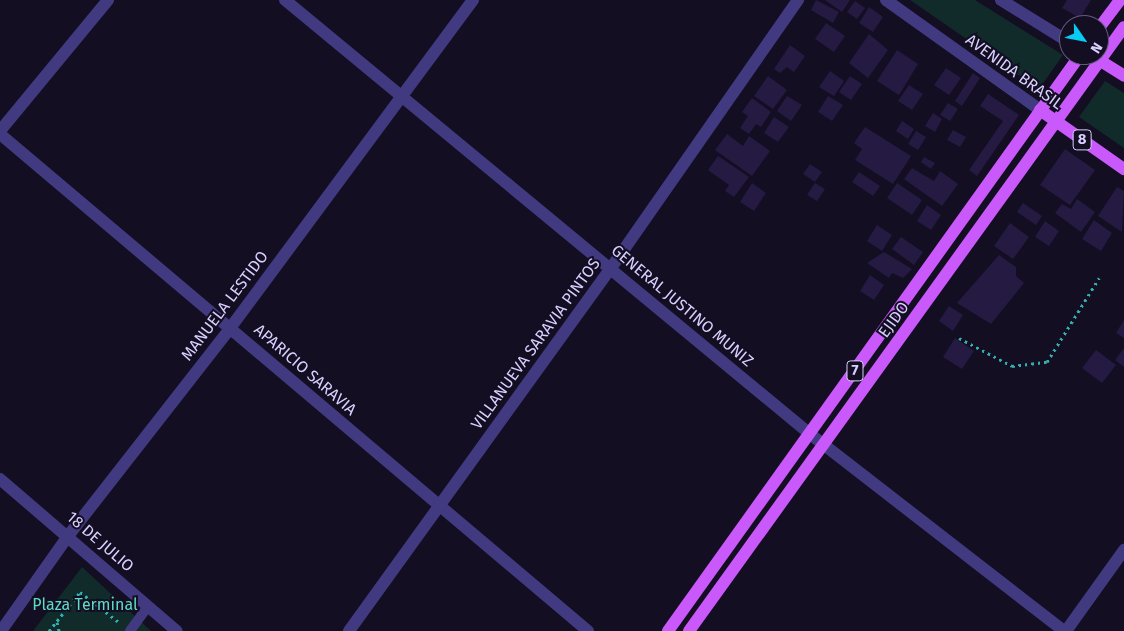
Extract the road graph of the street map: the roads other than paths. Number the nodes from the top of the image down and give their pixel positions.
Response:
1 (108, 0) edge
2 (285, 0) edge
3 (473, 0) edge
4 (798, 0) edge
5 (886, 0) edge
6 (1001, 0) edge
7 (1120, 0) edge
8 (1109, 15) edge
9 (1124, 27) edge
10 (1059, 36) edge
11 (1109, 44) edge
12 (1073, 65) edge
13 (1092, 65) edge
14 (1107, 65) edge
15 (1124, 76) edge
16 (403, 94) junction
17 (1040, 110) junction
18 (1056, 122) junction
19 (0, 133) edge
20 (1124, 169) edge
21 (611, 268) junction
22 (231, 327) junction
23 (810, 434) junction
24 (825, 445) junction
25 (0, 479) edge
26 (439, 507) junction
27 (68, 536) junction
28 (1124, 550) edge
29 (148, 606) junction
30 (1, 631) edge
31 (130, 631) edge
32 (178, 631) edge
33 (349, 631) edge
34 (588, 631) edge
35 (668, 631) edge
36 (689, 631) edge
37 (1065, 631) edge

1 - 19 street
2 - 16 street, GENERAL JUSTINO MUNIZ
3 - 16 street, MANUELA LESTIDO
4 - 21 street, VILLANUEVA SARAVIA PINTOS
5 - 17 street, AVENIDA BRASIL
6 - 10 street
7 - 8 main road
9 - 11 main road, EJIDO / 7
12 - 17 main road, EJIDO / 7
13 - 18 main road, EJIDO / 7
14 - 15 main road
16 - 21 street, GENERAL JUSTINO MUNIZ
16 - 22 street, MANUELA LESTIDO
17 - 18 main road, AVENIDA BRASIL / 8
17 - 23 main road, EJIDO / 7
18 - 20 main road, AVENIDA BRASIL / 8
18 - 24 main road, EJIDO / 7
19 - 22 street, APARICIO SARAVIA
21 - 23 street, GENERAL JUSTINO MUNIZ
21 - 26 street, VILLANUEVA SARAVIA PINTOS
22 - 26 street, APARICIO SARAVIA
22 - 27 street, MANUELA LESTIDO
23 - 24 street, GENERAL JUSTINO MUNIZ
23 - 35 main road, EJIDO / 7
24 - 36 main road, EJIDO / 7
24 - 37 street, GENERAL JUSTINO MUNIZ
25 - 27 street, 18 DE JULIO
26 - 33 street, VILLANUEVA SARAVIA PINTOS
26 - 34 street, APARICIO SARAVIA
27 - 29 street, 18 DE JULIO
27 - 30 street, MANUELA LESTIDO
28 - 37 street
29 - 31 lane
29 - 32 street, 18 DE JULIO

